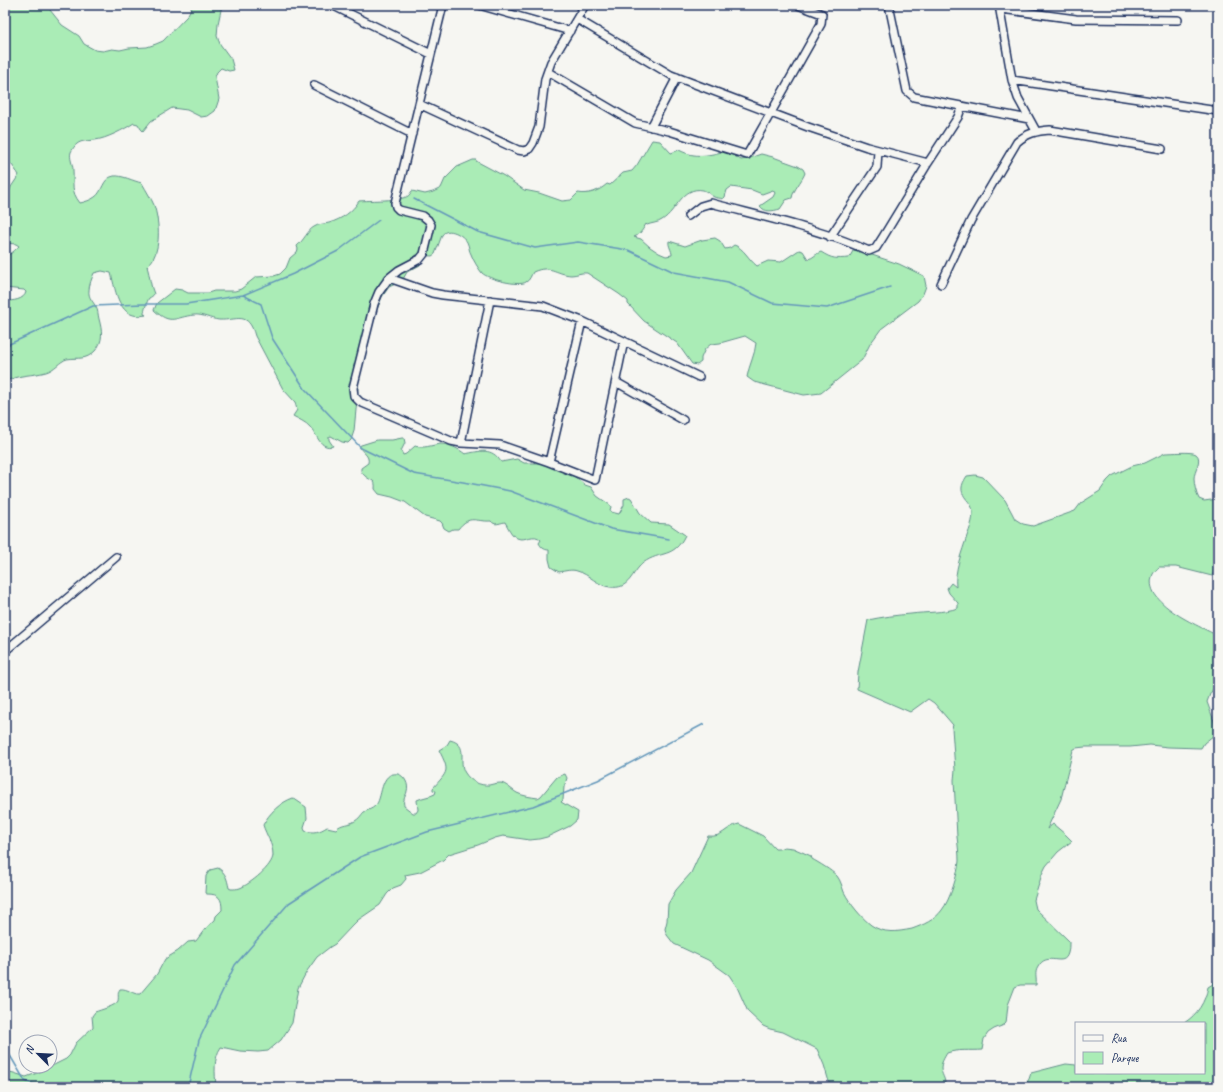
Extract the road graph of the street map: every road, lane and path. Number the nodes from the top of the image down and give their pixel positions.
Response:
1 (332, 5) edge
2 (443, 5) edge
3 (479, 5) edge
4 (585, 5) edge
5 (798, 5) edge
6 (889, 5) edge
7 (1000, 7) edge
8 (577, 19) junction
9 (1178, 20) dead end
10 (570, 31) junction
11 (431, 54) junction
12 (548, 72) junction
13 (677, 78) junction
14 (1012, 80) junction
15 (314, 85) dead end
16 (419, 104) junction
17 (962, 106) junction
18 (1218, 111) edge
19 (771, 113) junction
20 (1029, 119) junction
21 (651, 126) junction
22 (1036, 131) junction
23 (412, 134) junction
24 (1162, 149) dead end
25 (878, 150) junction
26 (928, 163) junction
27 (688, 216) dead end
28 (830, 236) junction
29 (389, 278) junction
30 (941, 284) dead end
31 (490, 300) junction
32 (582, 321) junction
33 (624, 341) junction
34 (698, 377) dead end
35 (616, 382) junction
36 (683, 420) dead end
37 (461, 443) junction
38 (549, 462) junction
39 (116, 557) dead end
40 (5, 651) edge

1 - 11 street
2 - 11 street
3 - 10 street
4 - 8 street
5 - 19 street
6 - 17 street
7 - 9 street
7 - 14 street
8 - 10 street
8 - 13 street
10 - 12 street
11 - 16 street
12 - 16 street
12 - 21 street
13 - 19 street
13 - 21 street
14 - 18 street
14 - 20 street
15 - 23 street
16 - 23 street
17 - 20 street
17 - 26 street
19 - 21 street
19 - 25 street
20 - 22 street
22 - 24 street
22 - 30 street
23 - 29 street
25 - 26 street
25 - 28 street
26 - 28 street
27 - 28 street
29 - 31 street
29 - 37 street
31 - 32 street
31 - 37 street
32 - 33 street
32 - 38 street
33 - 34 street
33 - 35 street
35 - 36 street
35 - 38 street
37 - 38 street
39 - 40 street

